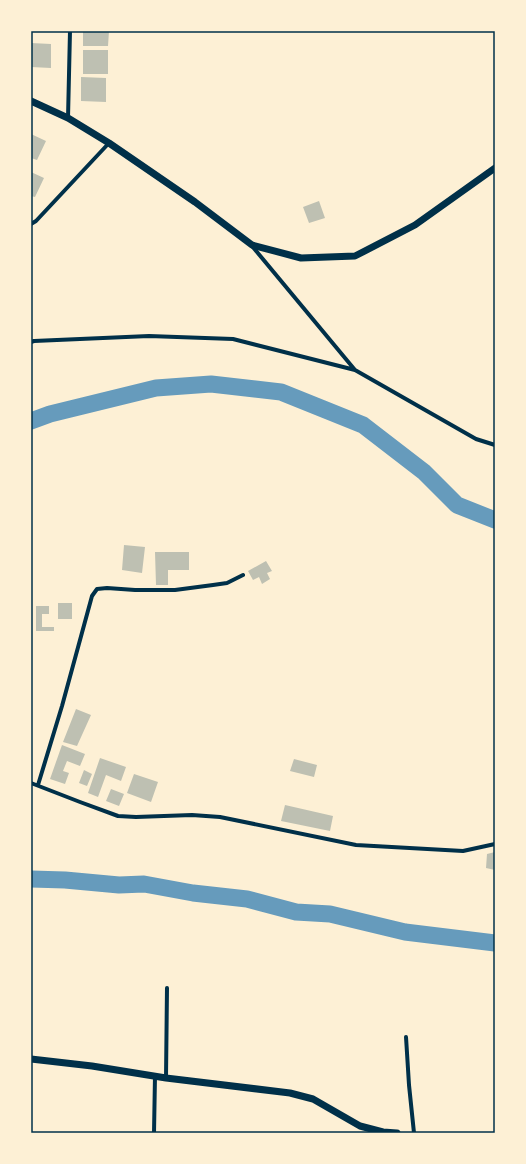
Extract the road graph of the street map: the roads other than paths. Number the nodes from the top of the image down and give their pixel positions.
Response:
1 (70, 31) edge
2 (31, 101) edge
3 (68, 118) junction
4 (109, 143) junction
5 (495, 168) edge
6 (31, 219) edge
7 (36, 221) junction
8 (31, 224) edge
9 (252, 246) junction
10 (31, 342) edge
11 (356, 370) junction
12 (495, 445) edge
13 (243, 575) dead end
14 (31, 783) edge
15 (38, 786) junction
16 (495, 844) edge
17 (167, 988) dead end
18 (406, 1037) dead end
19 (31, 1058) edge
20 (155, 1076) junction
21 (166, 1078) junction
22 (154, 1133) edge
23 (397, 1133) edge
24 (414, 1133) edge

1 - 3 street
2 - 3 street
3 - 4 street
4 - 7 street
4 - 9 street
5 - 9 street
6 - 7 street
7 - 8 street
9 - 11 street
10 - 11 street
11 - 12 street
13 - 15 street
14 - 15 street
15 - 16 street
17 - 21 street
18 - 24 street
19 - 20 street
20 - 21 street
20 - 22 street
21 - 23 street

